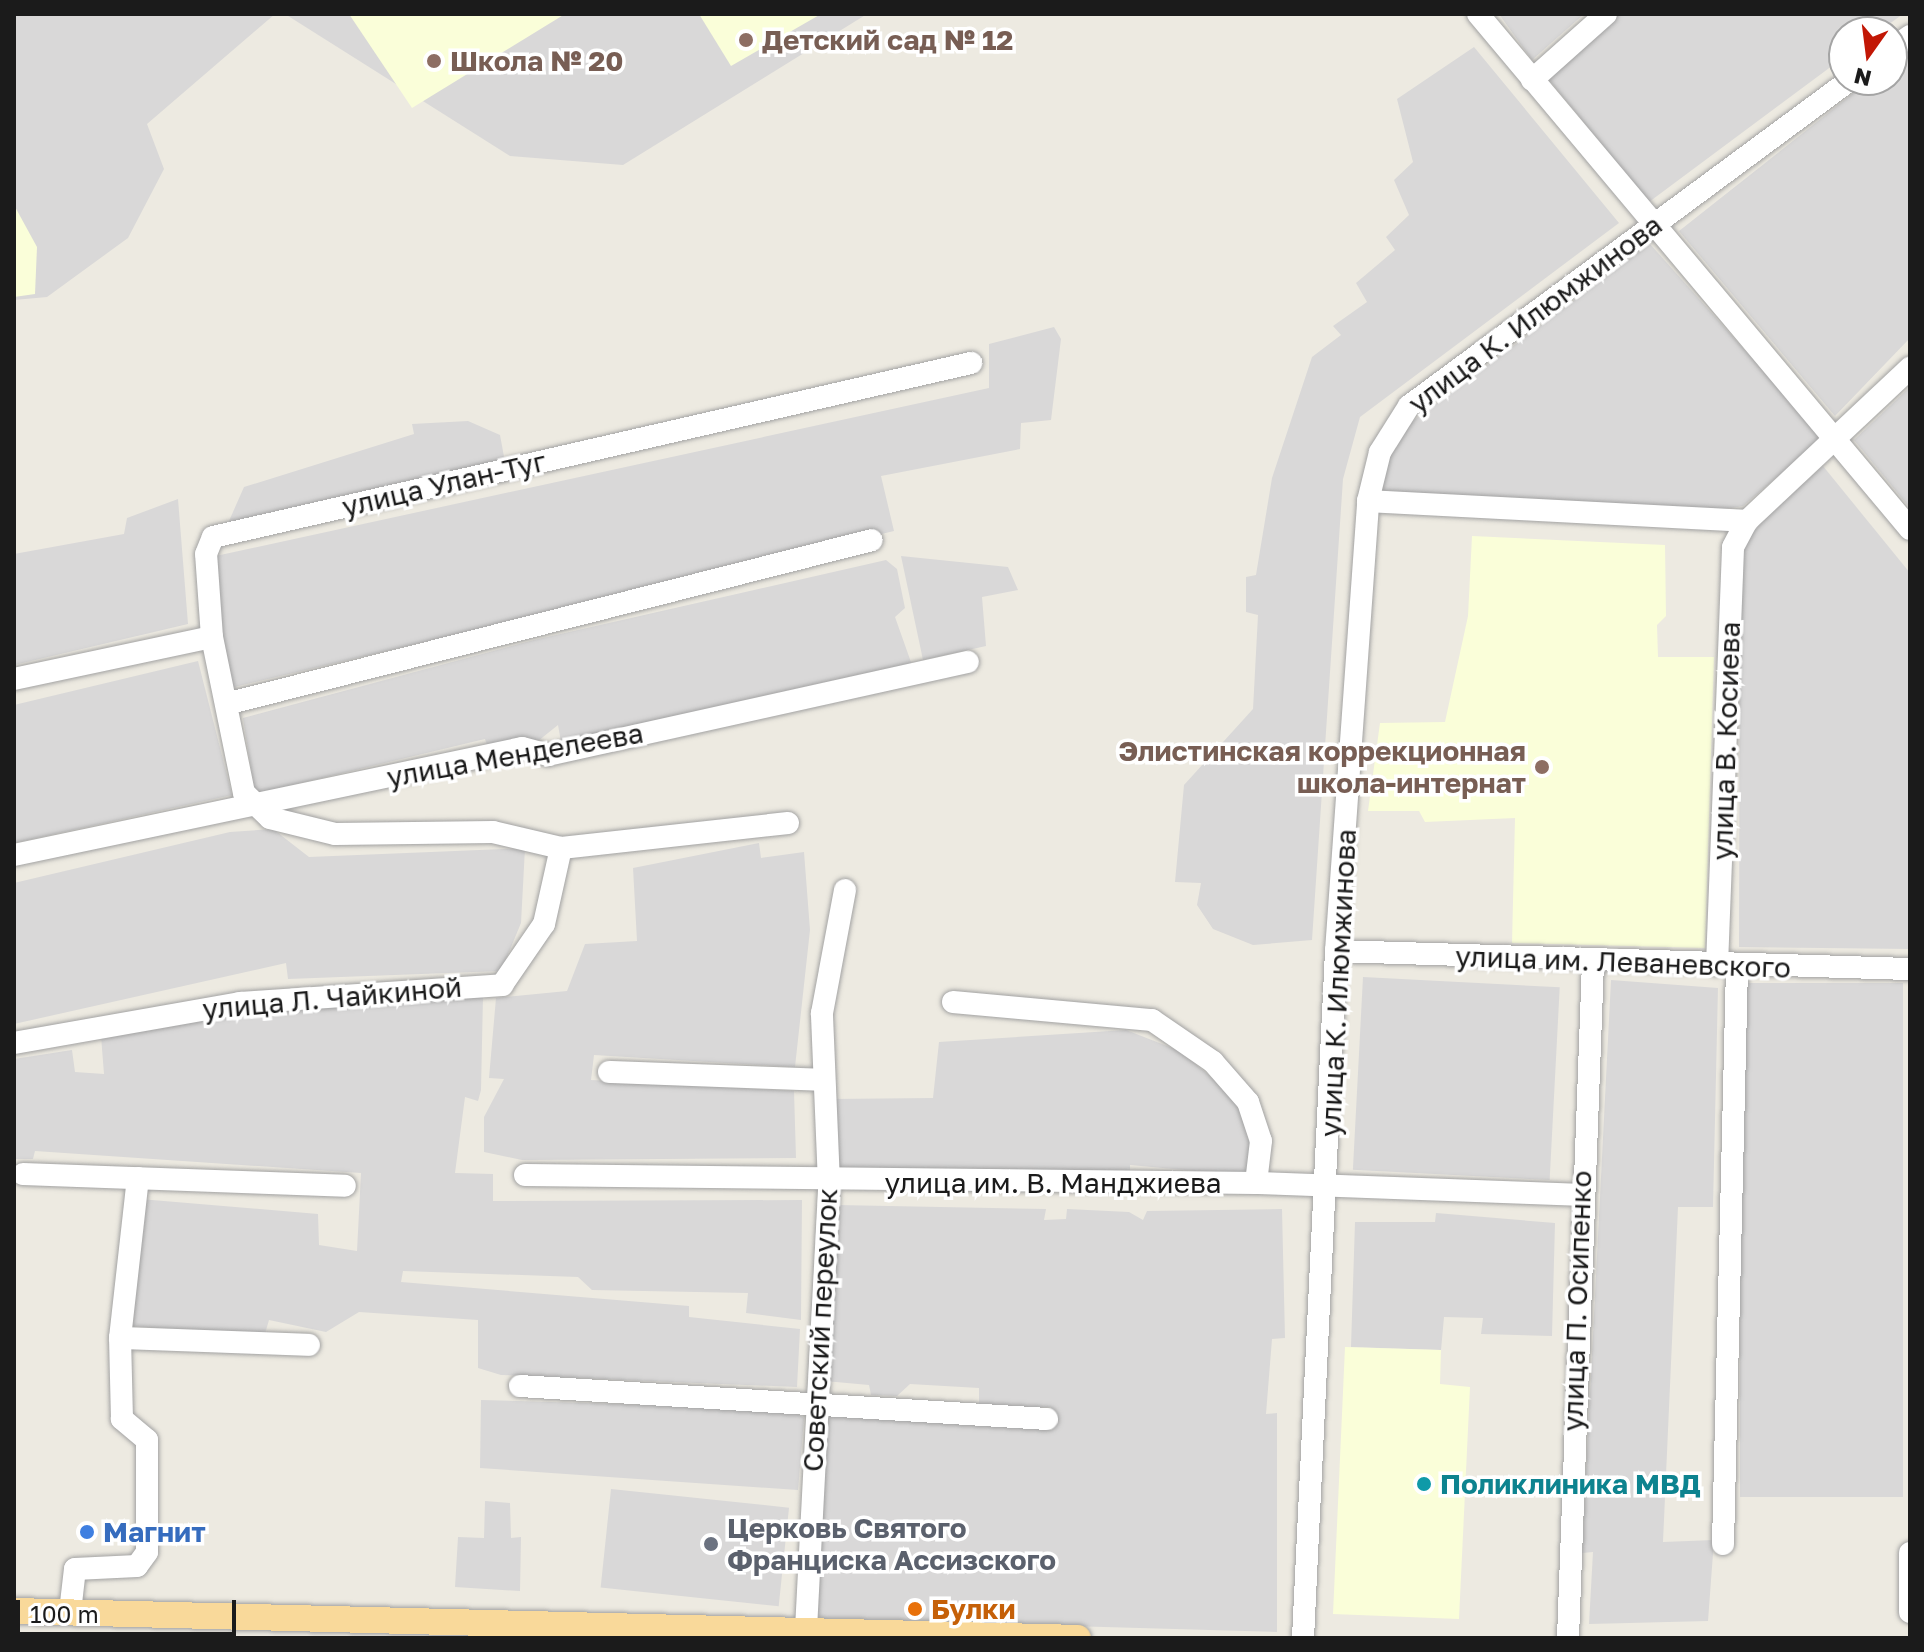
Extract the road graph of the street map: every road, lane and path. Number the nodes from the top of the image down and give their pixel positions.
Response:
1 (1478, 14) edge
2 (1606, 14) edge
3 (1532, 80) junction
4 (1828, 96) edge
5 (1653, 224) junction
6 (971, 363) dead end
7 (1910, 368) edge
8 (1833, 437) junction
9 (1368, 501) junction
10 (1747, 521) junction
11 (1910, 529) edge
12 (872, 540) dead end
13 (212, 637) junction
14 (968, 662) dead end
15 (14, 679) edge
16 (226, 704) junction
17 (255, 805) junction
18 (788, 823) dead end
19 (561, 848) junction
20 (14, 855) edge
21 (845, 890) dead end
22 (1336, 951) junction
23 (1593, 964) junction
24 (1727, 965) junction
25 (1910, 969) edge
26 (953, 1002) dead end
27 (14, 1043) edge
28 (609, 1072) dead end
29 (823, 1080) junction
30 (23, 1174) dead end
31 (525, 1175) dead end
32 (138, 1178) junction
33 (829, 1183) junction
34 (1256, 1183) junction
35 (345, 1186) dead end
36 (1329, 1188) junction
37 (1580, 1195) junction
38 (120, 1338) junction
39 (309, 1345) dead end
40 (520, 1386) dead end
41 (815, 1400) junction
42 (1047, 1419) dead end
43 (1723, 1544) dead end
44 (1910, 1553) edge
45 (14, 1611) edge
46 (70, 1612) junction
47 (1910, 1612) edge
48 (806, 1629) junction
49 (1078, 1638) edge
50 (1303, 1638) edge
51 (1568, 1638) edge

1 - 3 street
2 - 3 street
3 - 5 street
4 - 5 street, улица К. Илюмжинова
5 - 8 street
5 - 9 street, улица К. Илюмжинова
6 - 13 street, улица Улан-Туг
7 - 8 street, улица В. Косиева
8 - 10 street, улица В. Косиева
8 - 11 street
9 - 10 street
9 - 22 street, улица К. Илюмжинова
10 - 24 street, улица В. Косиева
12 - 16 street
13 - 15 street
13 - 16 street
14 - 17 street, улица Менделеева
16 - 17 street
17 - 19 street
17 - 20 street, улица Менделеева
18 - 19 street
19 - 27 street, улица Л. Чайкиной
21 - 29 street, Советский переулок
22 - 23 street, улица им. Леваневского
22 - 36 street, улица К. Илюмжинова
23 - 24 street, улица им. Леваневского
23 - 37 street, улица П. Осипенко
24 - 25 street, улица им. Леваневского
24 - 43 street
26 - 34 street
28 - 29 street
29 - 33 street, Советский переулок
30 - 32 street
31 - 33 street, улица им. В. Манджиева
32 - 35 street
32 - 38 street
33 - 34 street, улица им. В. Манджиева
33 - 41 street, Советский переулок
34 - 36 street, улица им. В. Манджиева
36 - 37 street, улица им. В. Манджиева
36 - 50 street, улица К. Илюмжинова
37 - 51 street, улица П. Осипенко
38 - 39 street
38 - 46 street
40 - 41 street
41 - 42 street
41 - 48 street, Советский переулок
44 - 47 street
45 - 46 main road
46 - 48 main road
48 - 49 main road

